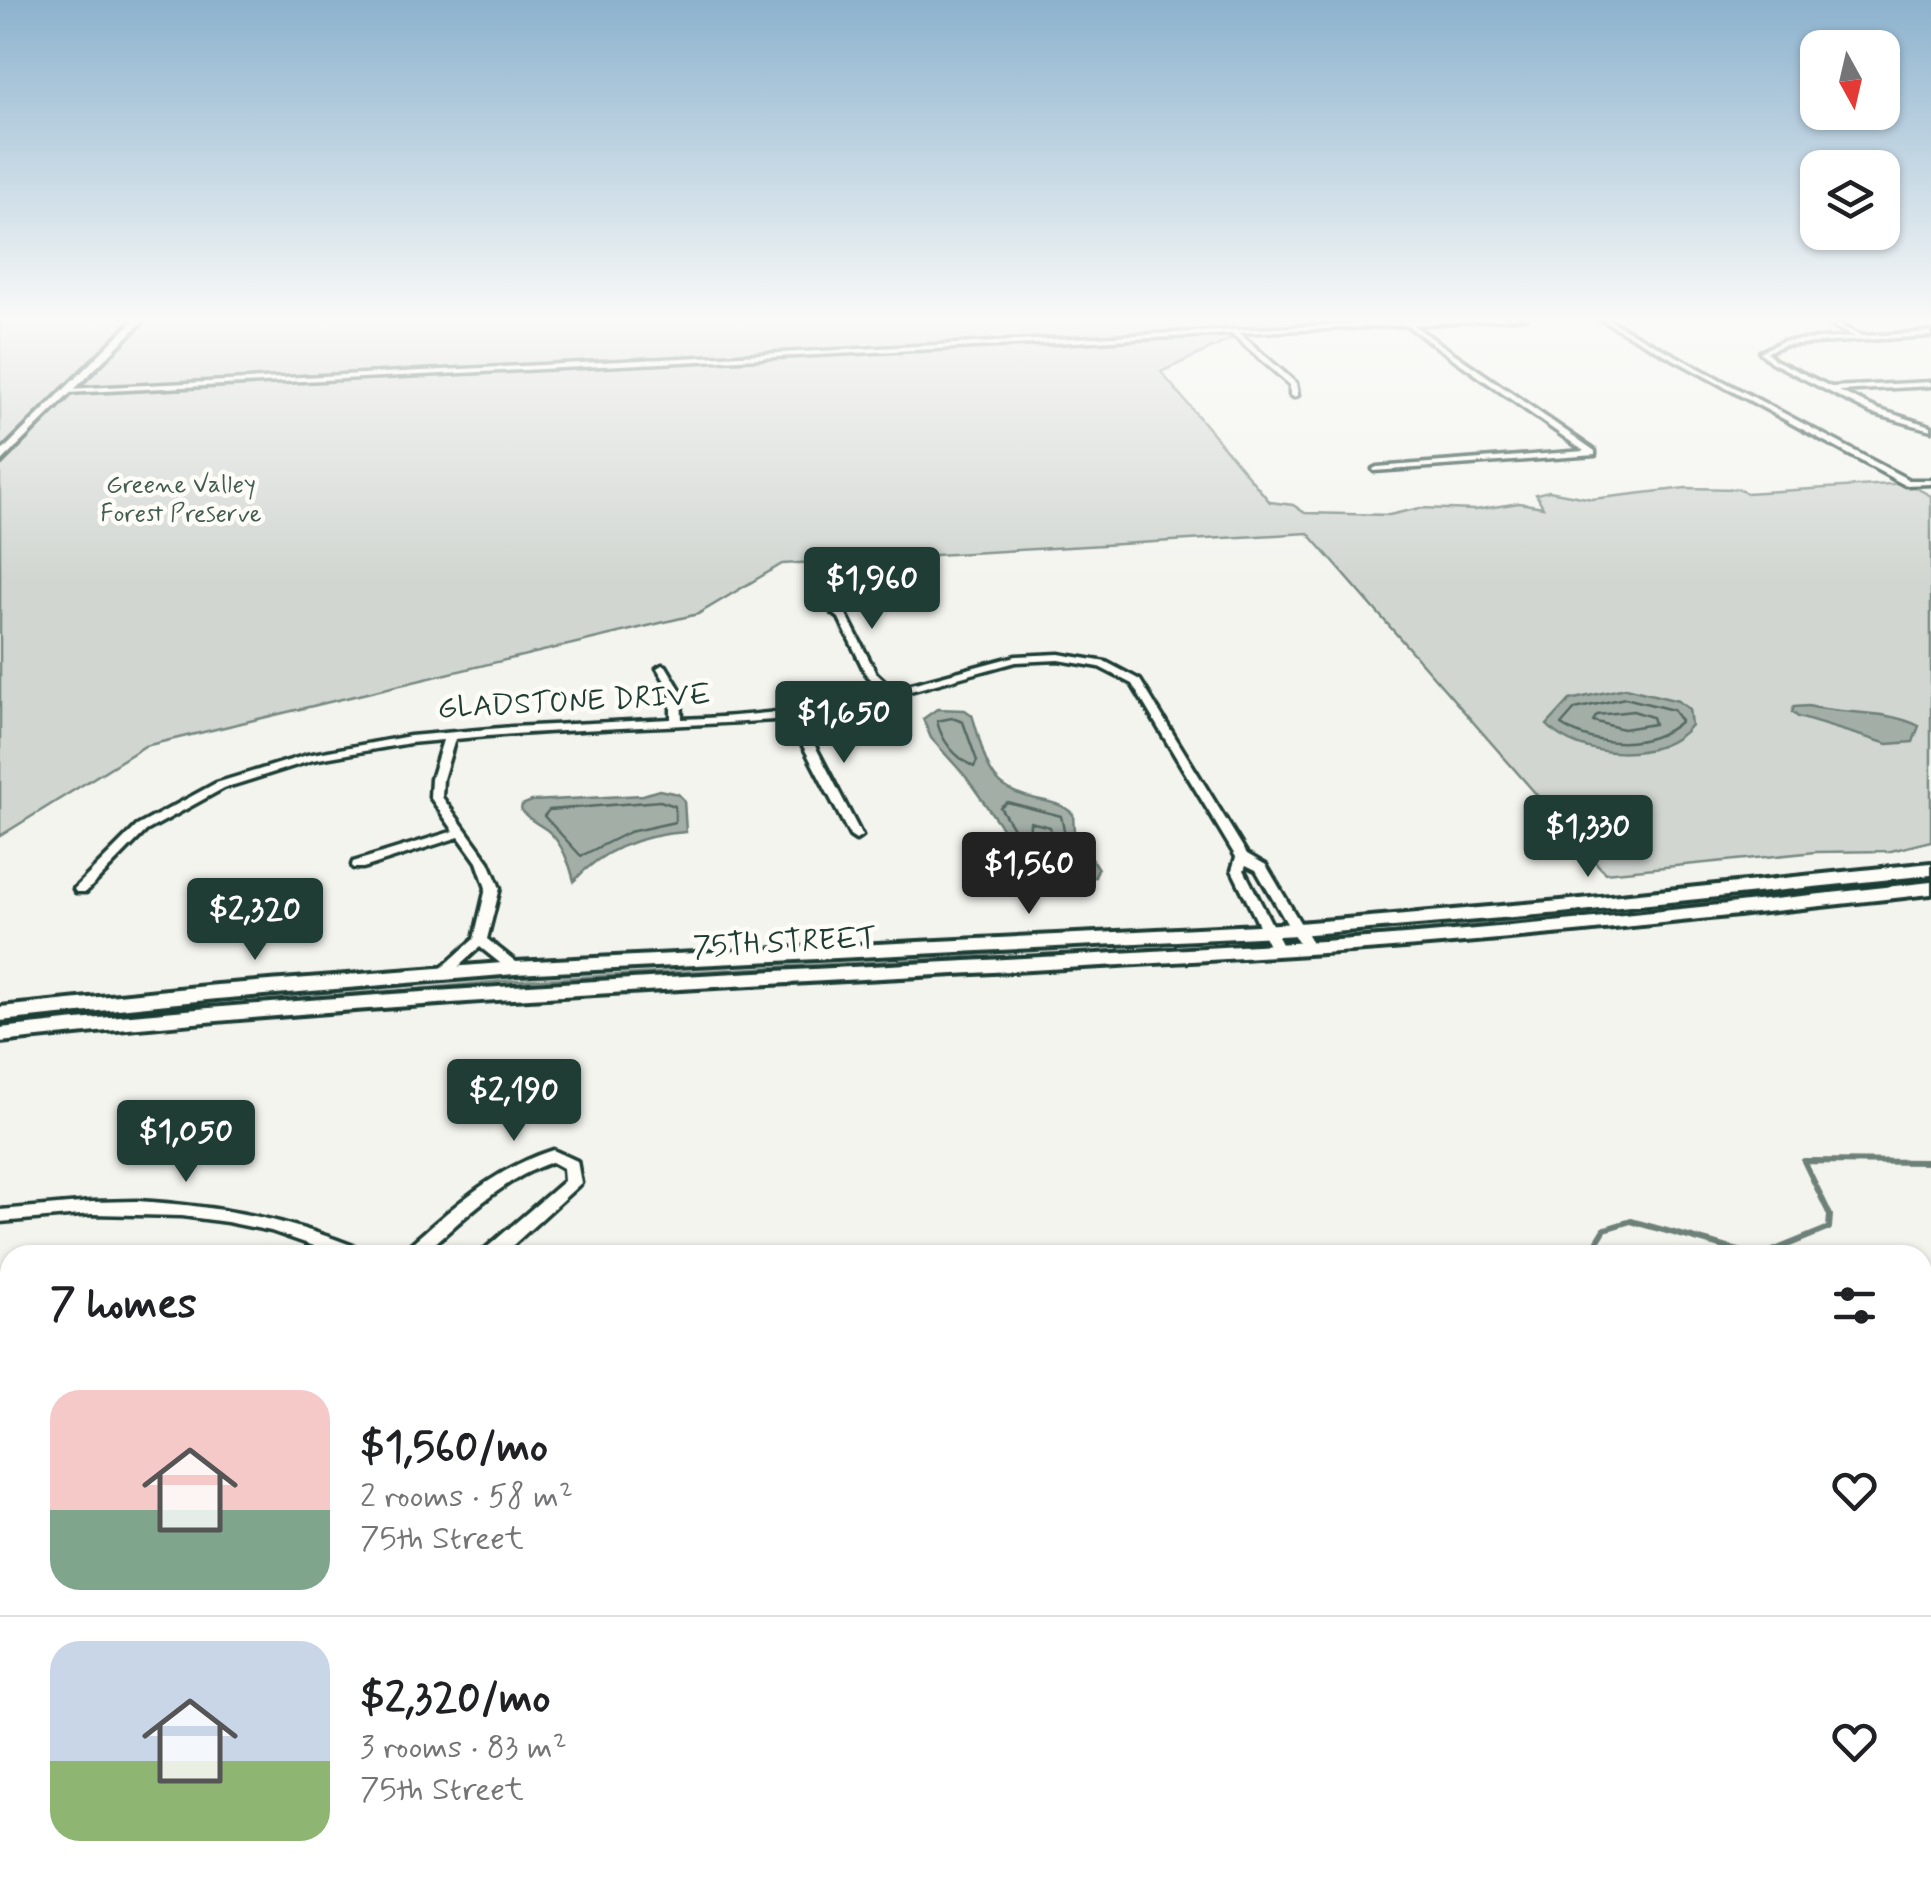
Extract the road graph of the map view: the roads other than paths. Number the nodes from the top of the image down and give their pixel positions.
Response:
1 (53, 405) edge
2 (1525, 405) edge
3 (1763, 405) edge
4 (1861, 405) edge
5 (1931, 428) edge
6 (0, 460) edge
7 (1376, 469) dead end
8 (1931, 482) edge
9 (828, 604) dead end
10 (662, 668) dead end
11 (891, 694) junction
12 (793, 716) junction
13 (677, 724) junction
14 (450, 736) junction
15 (460, 832) junction
16 (856, 836) dead end
17 (1242, 857) junction
18 (358, 866) dead end
19 (1931, 869) edge
20 (1931, 888) edge
21 (81, 889) dead end
22 (1303, 938) junction
23 (480, 940) junction
24 (1274, 940) junction
25 (516, 968) junction
26 (443, 973) junction
27 (0, 1014) edge
28 (0, 1035) edge
29 (0, 1216) edge
30 (332, 1245) edge
31 (422, 1245) edge
32 (502, 1245) edge

1 - 6 main road
2 - 7 street
3 - 8 street
4 - 5 street
9 - 11 street
10 - 13 street
11 - 12 street, GLADSTONE DRIVE
11 - 17 street, GLADSTONE DRIVE
12 - 13 street, GLADSTONE DRIVE
12 - 16 street
13 - 14 street, GLADSTONE DRIVE
14 - 15 street
14 - 21 street, GLADSTONE DRIVE
15 - 18 street
15 - 23 street
17 - 22 street, GLADSTONE DRIVE
17 - 24 street, GLADSTONE DRIVE
19 - 22 main road, 75TH STREET
20 - 22 main road, 75TH STREET
22 - 24 main road, 75TH STREET
23 - 25 street
23 - 26 street
24 - 25 main road, 75TH STREET
24 - 28 main road, 75TH STREET
25 - 26 main road, 75TH STREET
26 - 27 main road, 75TH STREET
29 - 30 street
31 - 32 street

